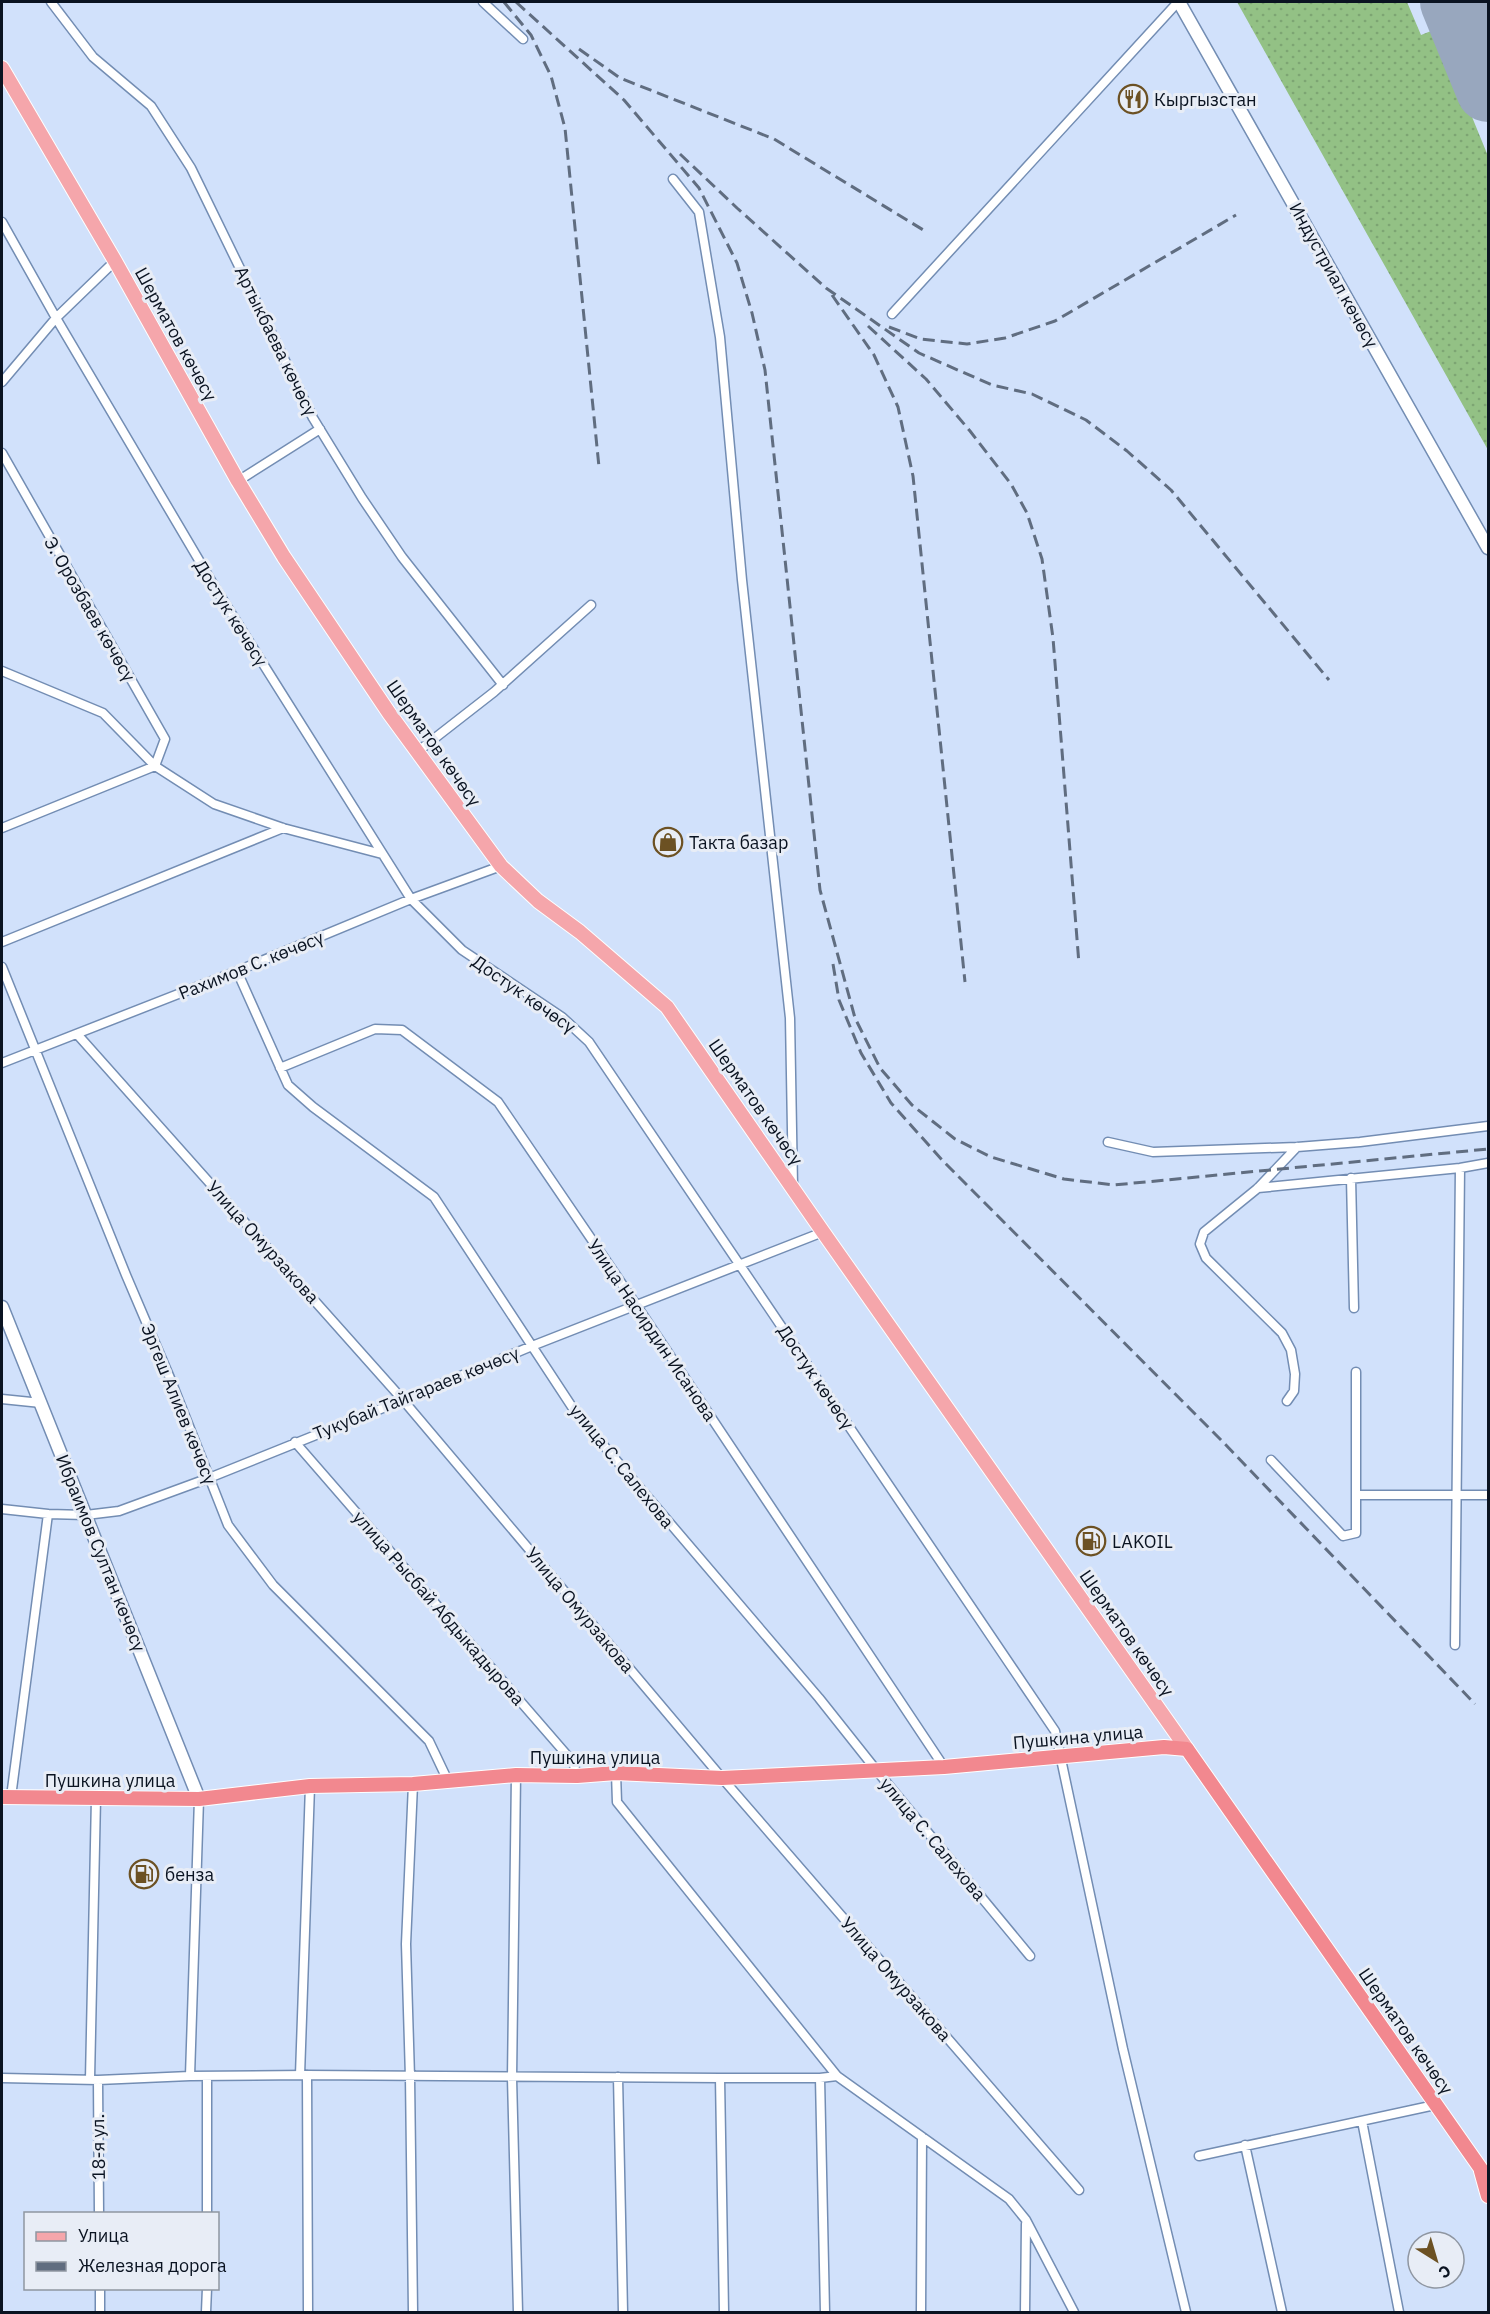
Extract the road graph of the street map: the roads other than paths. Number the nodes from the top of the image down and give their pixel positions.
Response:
1 (51, 2) edge
2 (483, 2) edge
3 (1179, 2) edge
4 (523, 39) dead end
5 (2, 68) edge
6 (673, 179) dead end
7 (2, 222) edge
8 (115, 261) junction
9 (892, 314) dead end
10 (56, 318) junction
11 (2, 382) edge
12 (320, 429) junction
13 (2, 453) edge
14 (238, 481) junction
15 (1488, 548) edge
16 (591, 605) dead end
17 (2, 671) edge
18 (503, 684) junction
19 (417, 752) junction
20 (154, 765) junction
21 (2, 828) edge
22 (283, 828) junction
23 (382, 854) junction
24 (501, 866) junction
25 (411, 899) junction
26 (2, 942) edge
27 (2, 968) edge
28 (237, 971) junction
29 (77, 1034) junction
30 (35, 1050) junction
31 (2, 1063) edge
32 (280, 1068) junction
33 (1488, 1126) edge
34 (1108, 1142) dead end
35 (1297, 1147) junction
36 (1488, 1163) edge
37 (1460, 1168) junction
38 (1351, 1178) junction
39 (793, 1187) junction
40 (1258, 1188) junction
41 (823, 1232) junction
42 (741, 1265) junction
43 (637, 1306) junction
44 (2, 1307) edge
45 (1354, 1308) dead end
46 (532, 1346) junction
47 (1356, 1372) dead end
48 (2, 1399) edge
49 (403, 1400) junction
50 (1287, 1401) dead end
51 (41, 1402) junction
52 (295, 1442) junction
53 (1272, 1460) dead end
54 (209, 1478) junction
55 (1357, 1495) junction
56 (1456, 1496) junction
57 (1488, 1496) edge
58 (2, 1509) edge
59 (48, 1514) junction
60 (86, 1515) junction
61 (1455, 1645) dead end
62 (1187, 1749) junction
63 (1062, 1757) junction
64 (944, 1767) junction
65 (877, 1771) junction
66 (616, 1773) junction
67 (516, 1775) junction
68 (578, 1776) junction
69 (722, 1778) junction
70 (448, 1781) junction
71 (413, 1784) junction
72 (310, 1786) junction
73 (6, 1797) edge
74 (96, 1798) junction
75 (199, 1799) junction
76 (1030, 1956) dead end
77 (304, 2075) junction
78 (190, 2076) junction
79 (207, 2076) junction
80 (837, 2076) junction
81 (411, 2077) junction
82 (618, 2077) junction
83 (2, 2078) edge
84 (512, 2078) junction
85 (720, 2078) junction
86 (820, 2078) junction
87 (94, 2079) junction
88 (1435, 2105) junction
89 (1362, 2121) junction
90 (922, 2137) junction
91 (1245, 2145) junction
92 (1199, 2156) dead end
93 (1486, 2172) edge
94 (1079, 2190) dead end
95 (1488, 2196) edge
96 (99, 2212) edge
97 (207, 2212) edge
98 (1026, 2220) junction
99 (100, 2290) edge
100 (207, 2290) edge
101 (100, 2313) edge
102 (206, 2313) edge
103 (308, 2313) edge
104 (413, 2313) edge
105 (518, 2313) edge
106 (623, 2313) edge
107 (724, 2313) edge
108 (825, 2313) edge
109 (921, 2313) edge
110 (1025, 2313) edge
111 (1074, 2313) edge
112 (1186, 2313) edge
113 (1282, 2313) edge
114 (1399, 2313) edge

1 - 12 street, Артыкбаева көчөсү
2 - 4 street
3 - 9 street
3 - 15 main road, Индустриал көчөсү
5 - 8 main road, Шерматов көчөсү
6 - 39 street
7 - 10 street, Достук көчөсү
8 - 10 street
8 - 14 main road, Шерматов көчөсү
10 - 11 street
10 - 23 street, Достук көчөсү
12 - 14 street
12 - 18 street, Артыкбаева көчөсү
13 - 20 street, Э. Орозбаев көчөсү
14 - 19 main road, Шерматов көчөсү
16 - 18 street
17 - 20 street
18 - 19 street
19 - 24 main road, Шерматов көчөсү
20 - 21 street
20 - 22 street
22 - 23 street
22 - 26 street
23 - 25 street, Достук көчөсү
24 - 25 street, Рахимов С. көчөсү
24 - 39 main road, Шерматов көчөсү
25 - 28 street, Рахимов С. көчөсү
25 - 42 street, Достук көчөсү
27 - 30 street, Эргеш Алиев көчөсү
28 - 29 street, Рахимов С. көчөсү
28 - 32 street, улица С. Салехова
29 - 30 street, Рахимов С. көчөсү
29 - 49 street, Улица Омурзакова
30 - 31 street, Рахимов С. көчөсү
30 - 54 street, Эргеш Алиев көчөсү
32 - 43 street, Улица Насирдин Исанова
32 - 46 street, улица С. Салехова
33 - 35 street
34 - 35 street
35 - 40 street
36 - 37 street
37 - 38 street
37 - 56 street
38 - 40 street
38 - 45 street
39 - 41 main road, Шерматов көчөсү
40 - 50 street
41 - 42 street, Тукубай Тайгараев көчөсү
41 - 62 main road, Шерматов көчөсү
42 - 43 street, Тукубай Тайгараев көчөсү
42 - 63 street, Достук көчөсү
43 - 46 street, Тукубай Тайгараев көчөсү
43 - 64 street, Улица Насирдин Исанова
44 - 51 main road, Ибраимов Султан көчөсү
46 - 49 street, Тукубай Тайгараев көчөсү
46 - 65 street, улица С. Салехова
47 - 55 street
48 - 51 street
49 - 52 street, Тукубай Тайгараев көчөсү
49 - 69 street, Улица Омурзакова
51 - 60 main road, Ибраимов Султан көчөсү
52 - 54 street, Тукубай Тайгараев көчөсү
52 - 68 street, улица Рысбай Абдыкадырова
53 - 55 street
54 - 60 street, Тукубай Тайгараев көчөсү
54 - 70 street, Эргеш Алиев көчөсү
55 - 56 street
56 - 57 street
56 - 61 street
58 - 59 street, Тукубай Тайгараев көчөсү
59 - 60 street, Тукубай Тайгараев көчөсү
59 - 73 street
60 - 75 main road, Ибраимов Султан көчөсү
62 - 63 highway, Пушкина улица
62 - 88 highway, Шерматов көчөсү
63 - 64 highway, Пушкина улица
63 - 112 street, Достук көчөсү
64 - 65 highway, Пушкина улица
65 - 69 highway, Пушкина улица
65 - 76 street, улица С. Салехова
66 - 68 highway, Пушкина улица
66 - 69 highway, Пушкина улица
66 - 80 street
67 - 68 highway, Пушкина улица
67 - 70 highway, Пушкина улица
67 - 84 street
69 - 94 street, Улица Омурзакова
70 - 71 highway, Пушкина улица
71 - 72 highway, Пушкина улица
71 - 81 street
72 - 75 highway, Пушкина улица
72 - 77 street
73 - 74 highway, Пушкина улица
74 - 75 highway, Пушкина улица
74 - 87 street, 18-я ул.
75 - 78 street
77 - 79 street
77 - 81 street
77 - 103 street
78 - 79 street
78 - 87 street
79 - 97 street
80 - 86 street
80 - 90 street
81 - 84 street
81 - 104 street
82 - 84 street
82 - 85 street
82 - 106 street
83 - 87 street
84 - 105 street
85 - 86 street
85 - 107 street
86 - 108 street
87 - 96 street, 18-я ул.
88 - 89 street
88 - 93 highway, Шерматов көчөсү
89 - 91 street
89 - 114 street
90 - 98 street
90 - 109 street
91 - 92 street
91 - 113 street
93 - 95 highway
98 - 110 street
98 - 111 street
99 - 101 street
100 - 102 street

